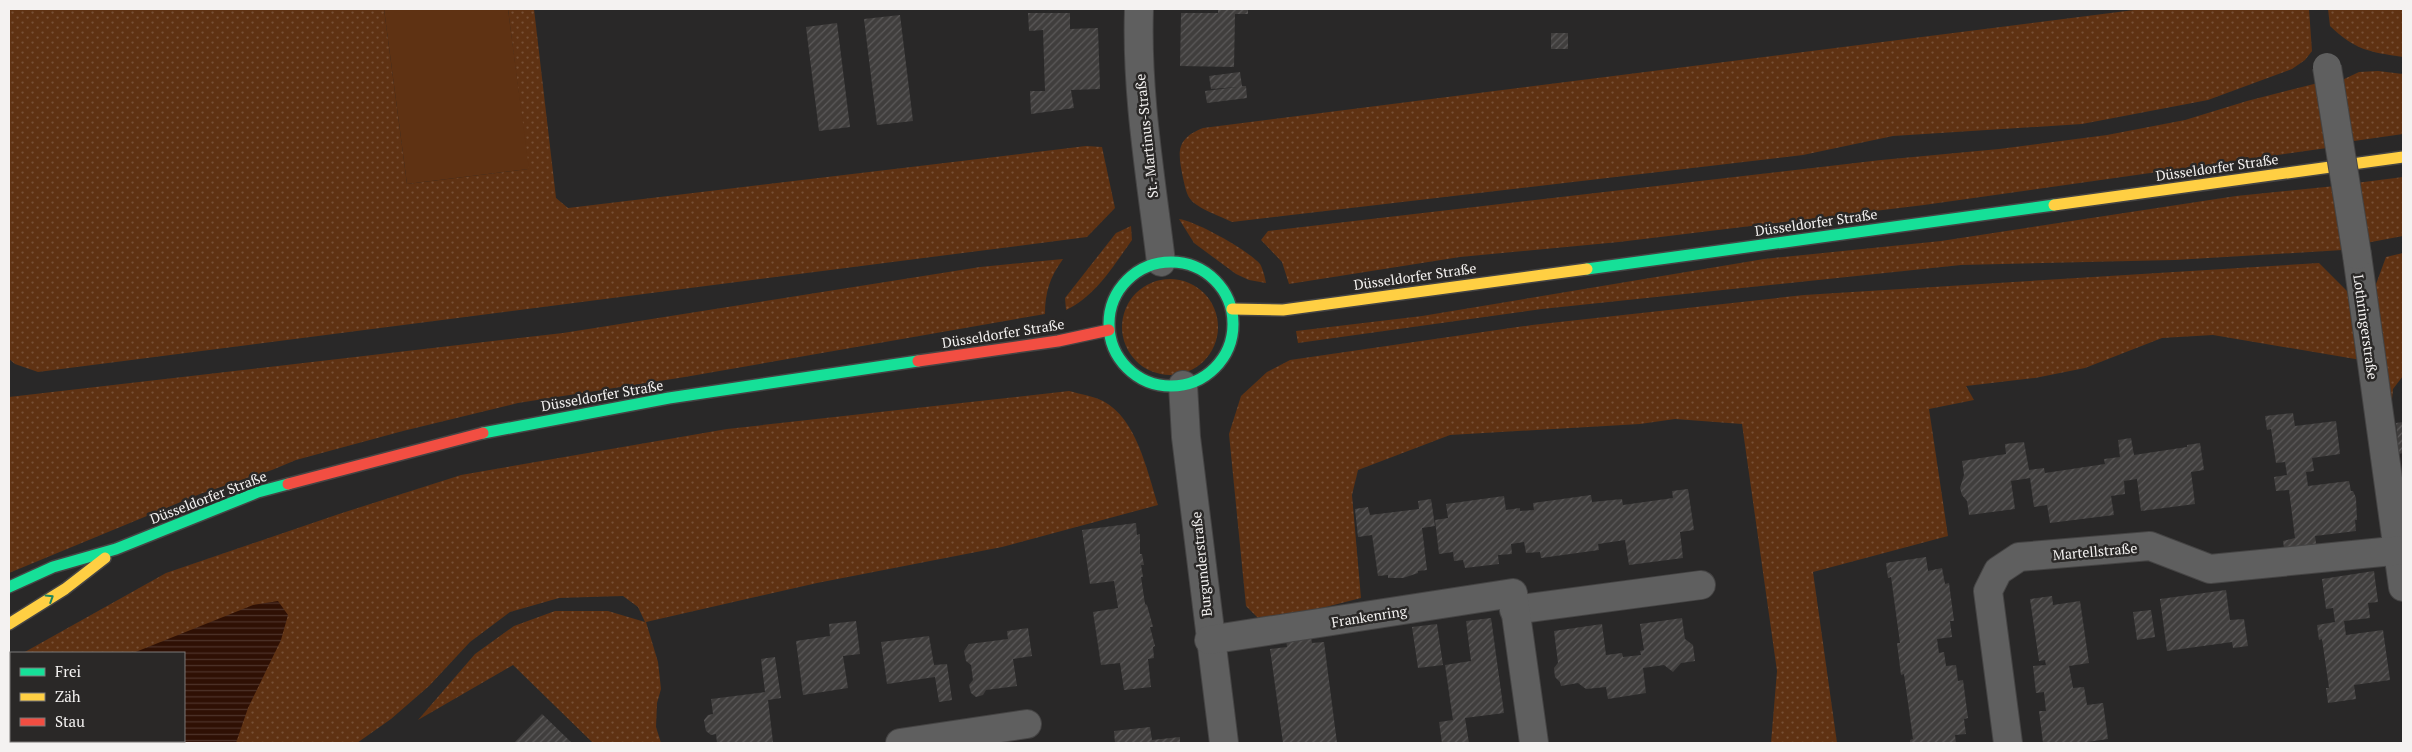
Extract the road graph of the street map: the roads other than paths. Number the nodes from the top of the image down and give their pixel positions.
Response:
1 (1139, 9) edge
2 (2327, 67) dead end
3 (2403, 157) edge
4 (1161, 262) junction
5 (1232, 310) junction
6 (1109, 330) junction
7 (1183, 385) junction
8 (116, 549) junction
9 (2401, 550) edge
10 (1701, 585) dead end
11 (2403, 587) edge
12 (9, 588) edge
13 (1514, 610) junction
14 (9, 624) edge
15 (1209, 640) junction
16 (1027, 724) dead end
17 (900, 743) edge
18 (1224, 743) edge
19 (1534, 743) edge
20 (2008, 743) edge

1 - 4 street, St.-Martinus-Straße
2 - 9 street, Lothringerstraße, bridge
3 - 5 main road, Düsseldorfer Straße
4 - 5 main road
4 - 6 main road
5 - 7 main road
6 - 7 main road
6 - 8 main road, Düsseldorfer Straße
7 - 15 street, Burgunderstraße
8 - 12 main road, Düsseldorfer Straße
14 -> 8 main road, Düsseldorfer Straße
9 - 11 street, Lothringerstraße
9 - 20 street, Martellstraße
10 - 13 street
13 - 15 street, Frankenring
13 - 19 street, Frankenring
15 - 18 street, Burgunderstraße
16 - 17 street

